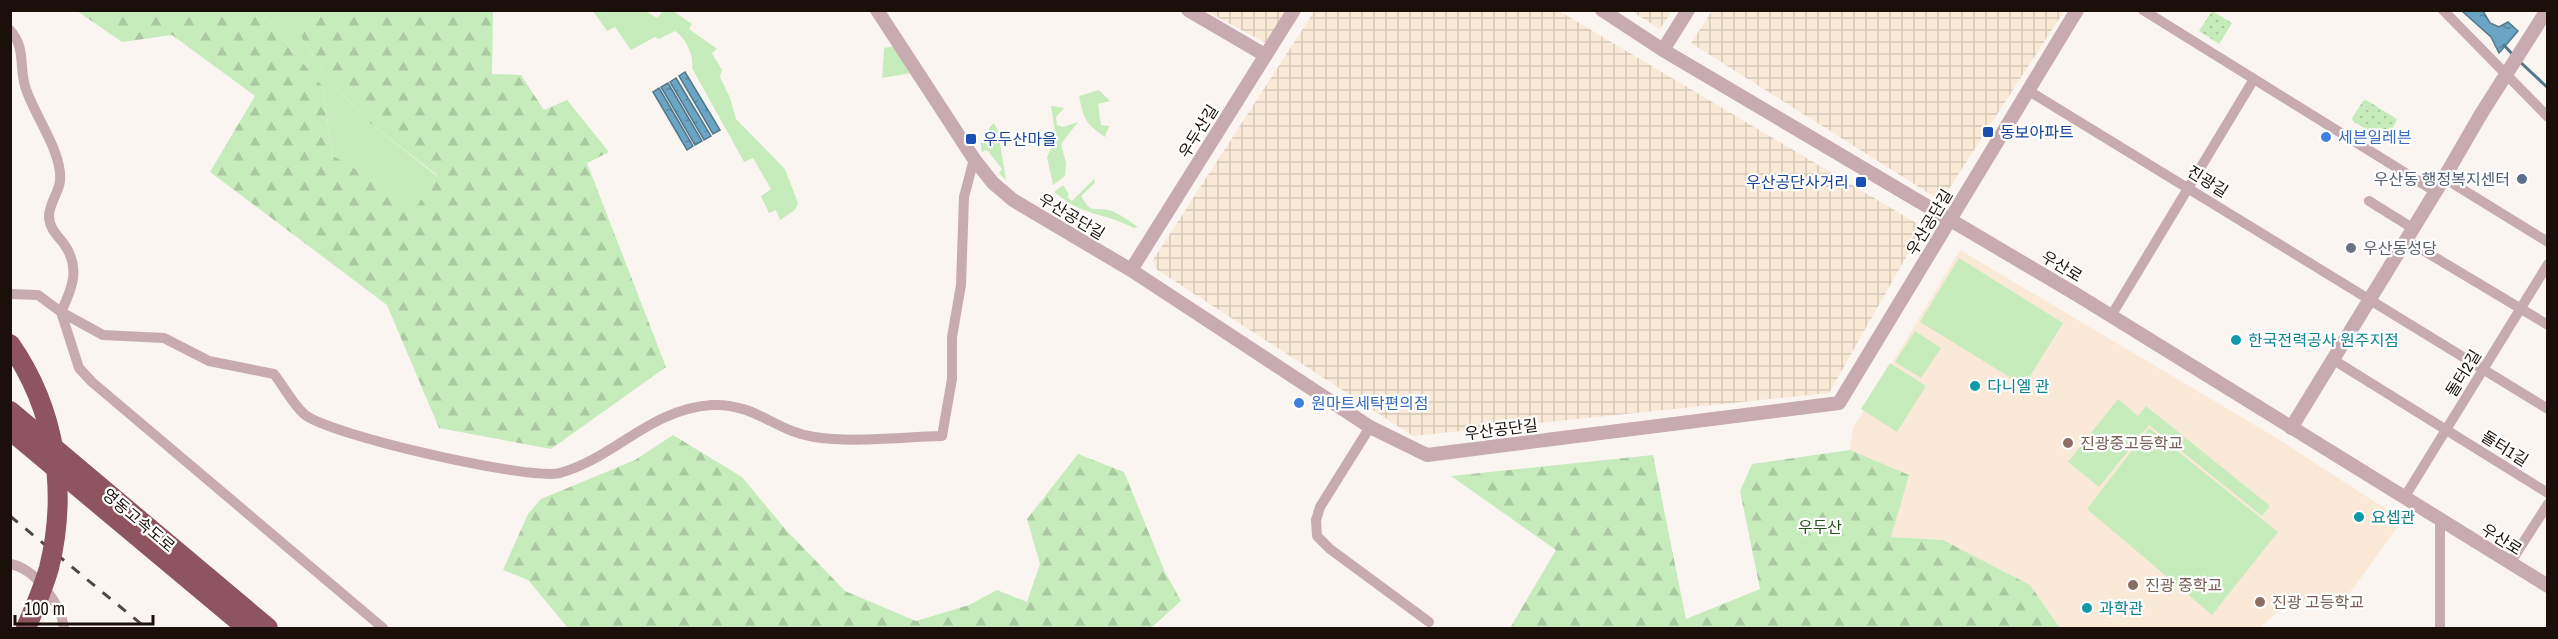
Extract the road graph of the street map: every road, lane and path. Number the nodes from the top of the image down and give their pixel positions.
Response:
1 (877, 10) edge
2 (1188, 10) edge
3 (1294, 10) edge
4 (1602, 10) edge
5 (1688, 10) edge
6 (2077, 10) edge
7 (2143, 10) edge
8 (2443, 10) edge
9 (2547, 10) edge
10 (10, 30) edge
11 (1663, 50) junction
12 (1265, 55) junction
13 (2507, 74) junction
14 (2254, 79) junction
15 (2029, 91) junction
16 (2547, 117) edge
17 (974, 159) junction
18 (2444, 178) junction
19 (2188, 188) junction
20 (2436, 192) junction
21 (2369, 201) dead end
22 (1950, 218) junction
23 (2410, 234) junction
24 (2547, 242) edge
25 (2547, 264) edge
26 (1131, 270) junction
27 (10, 294) edge
28 (2369, 300) junction
29 (2521, 308) junction
30 (61, 312) junction
31 (2111, 316) junction
32 (2547, 325) edge
33 (10, 344) edge
34 (2332, 359) junction
35 (2483, 370) junction
36 (2547, 408) edge
37 (10, 411) edge
38 (1370, 428) junction
39 (2291, 428) junction
40 (2447, 429) junction
41 (10, 430) edge
42 (2547, 493) edge
43 (2404, 498) junction
44 (2547, 504) edge
45 (2440, 519) junction
46 (2510, 563) junction
47 (10, 564) edge
48 (2547, 586) edge
49 (1429, 622) dead end
50 (26, 628) edge
51 (64, 628) edge
52 (247, 628) edge
53 (268, 628) edge
54 (383, 628) edge
55 (2440, 628) edge

1 - 17 street, 우산공단길
2 - 12 street
3 - 12 street, 우두산길
4 - 11 street, 우산로
5 - 11 street
6 - 15 street, 우산공단길
7 - 14 street
8 - 13 street
9 - 13 street
10 - 30 street
11 - 22 street, 우산로
12 - 26 street, 우두산길
13 - 16 street
13 - 18 street
14 - 19 street
14 - 20 street
15 - 19 street, 진광길
15 - 22 street, 우산공단길
17 - 26 street, 우산공단길
17 - 30 street
18 - 20 street
18 - 24 street
19 - 28 street, 진광길
19 - 31 street
20 - 23 street
21 - 23 street
22 - 31 street, 우산로
22 - 38 street, 우산공단길
23 - 28 street
23 - 29 street
25 - 29 street, 돌터2길
26 - 38 street, 우산공단길
27 - 30 street
28 - 34 street
28 - 35 street, 진광길
29 - 32 street
29 - 35 street, 돌터2길
30 - 54 street
31 - 39 street, 우산로
33 - 50 highway, bridge
34 - 39 street
34 - 40 street
35 - 36 street
35 - 40 street, 돌터2길
37 - 53 highway, 영동고속도로
38 - 49 street
39 - 43 street, 우산로
40 - 42 street, 돌터1길
40 - 43 street, 돌터2길
41 - 52 highway, 영동고속도로
43 - 45 street, 우산로
44 - 46 street
45 - 46 street, 우산로
45 - 55 street
46 - 48 street, 우산로
47 - 51 street

